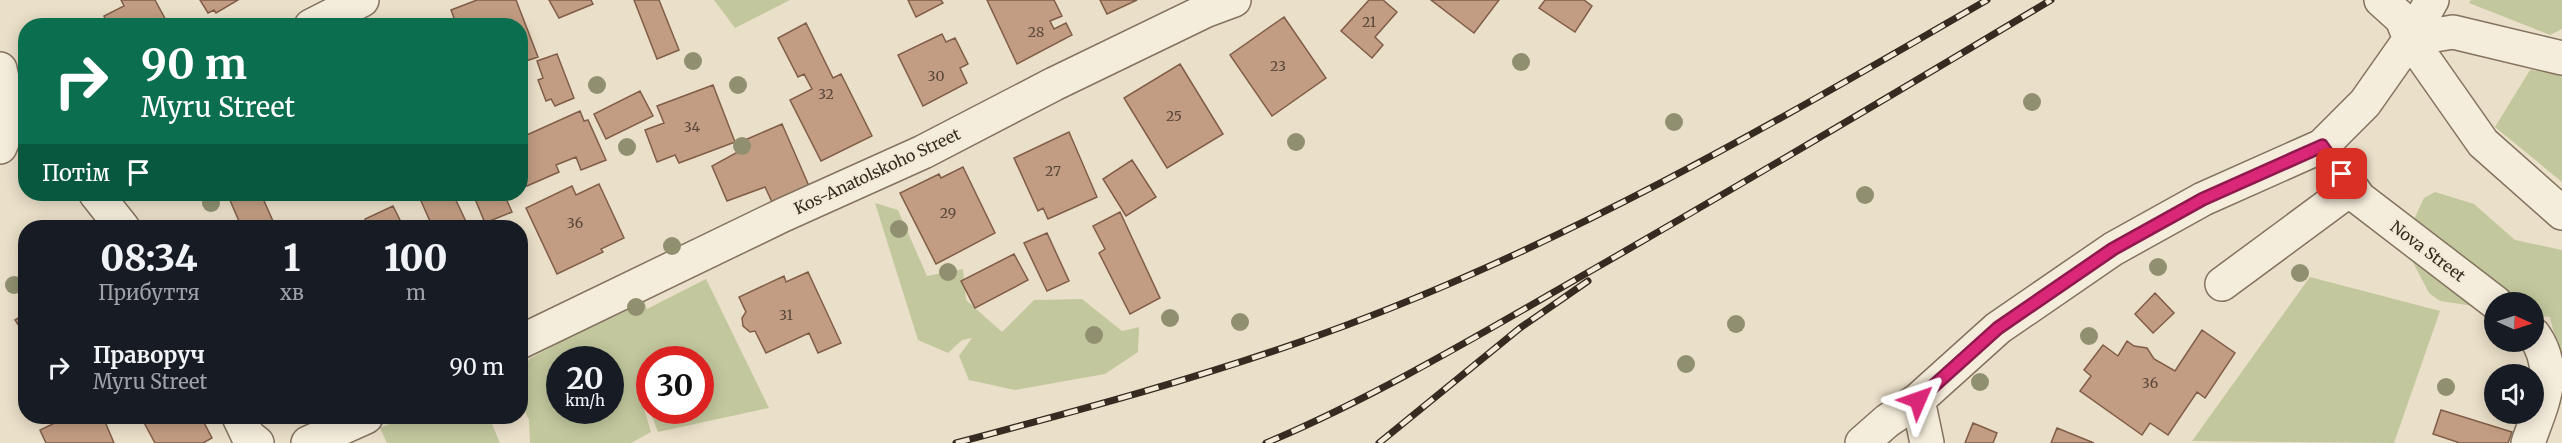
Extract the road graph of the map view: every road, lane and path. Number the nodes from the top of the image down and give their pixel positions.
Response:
1 (362, 0) edge
2 (1234, 0) edge
3 (2432, 0) edge
4 (327, 18) edge
5 (2398, 20) edge
6 (2562, 58) edge
7 (0, 69) edge
8 (12, 130) edge
9 (2322, 146) junction
10 (2356, 193) junction
11 (102, 201) edge
12 (2562, 213) edge
13 (117, 220) edge
14 (2222, 284) dead end
15 (2484, 294) edge
16 (528, 338) edge
17 (2544, 352) edge
18 (1918, 400) junction
19 (242, 424) edge
20 (350, 424) edge
21 (257, 443) edge
22 (308, 443) edge
23 (1862, 443) edge
24 (1927, 443) edge
25 (2528, 443) edge

1 - 4 street
2 - 16 street, Kos-Anatolskoho Street
3 - 5 street
5 - 6 street
5 - 9 street
5 - 12 street
7 - 8 street
9 - 10 street, Nova Street
9 - 18 street
10 - 14 street
10 - 15 street, Nova Street
11 - 13 street
17 - 25 street
18 - 23 street
18 - 24 street
19 - 21 street
20 - 22 street

